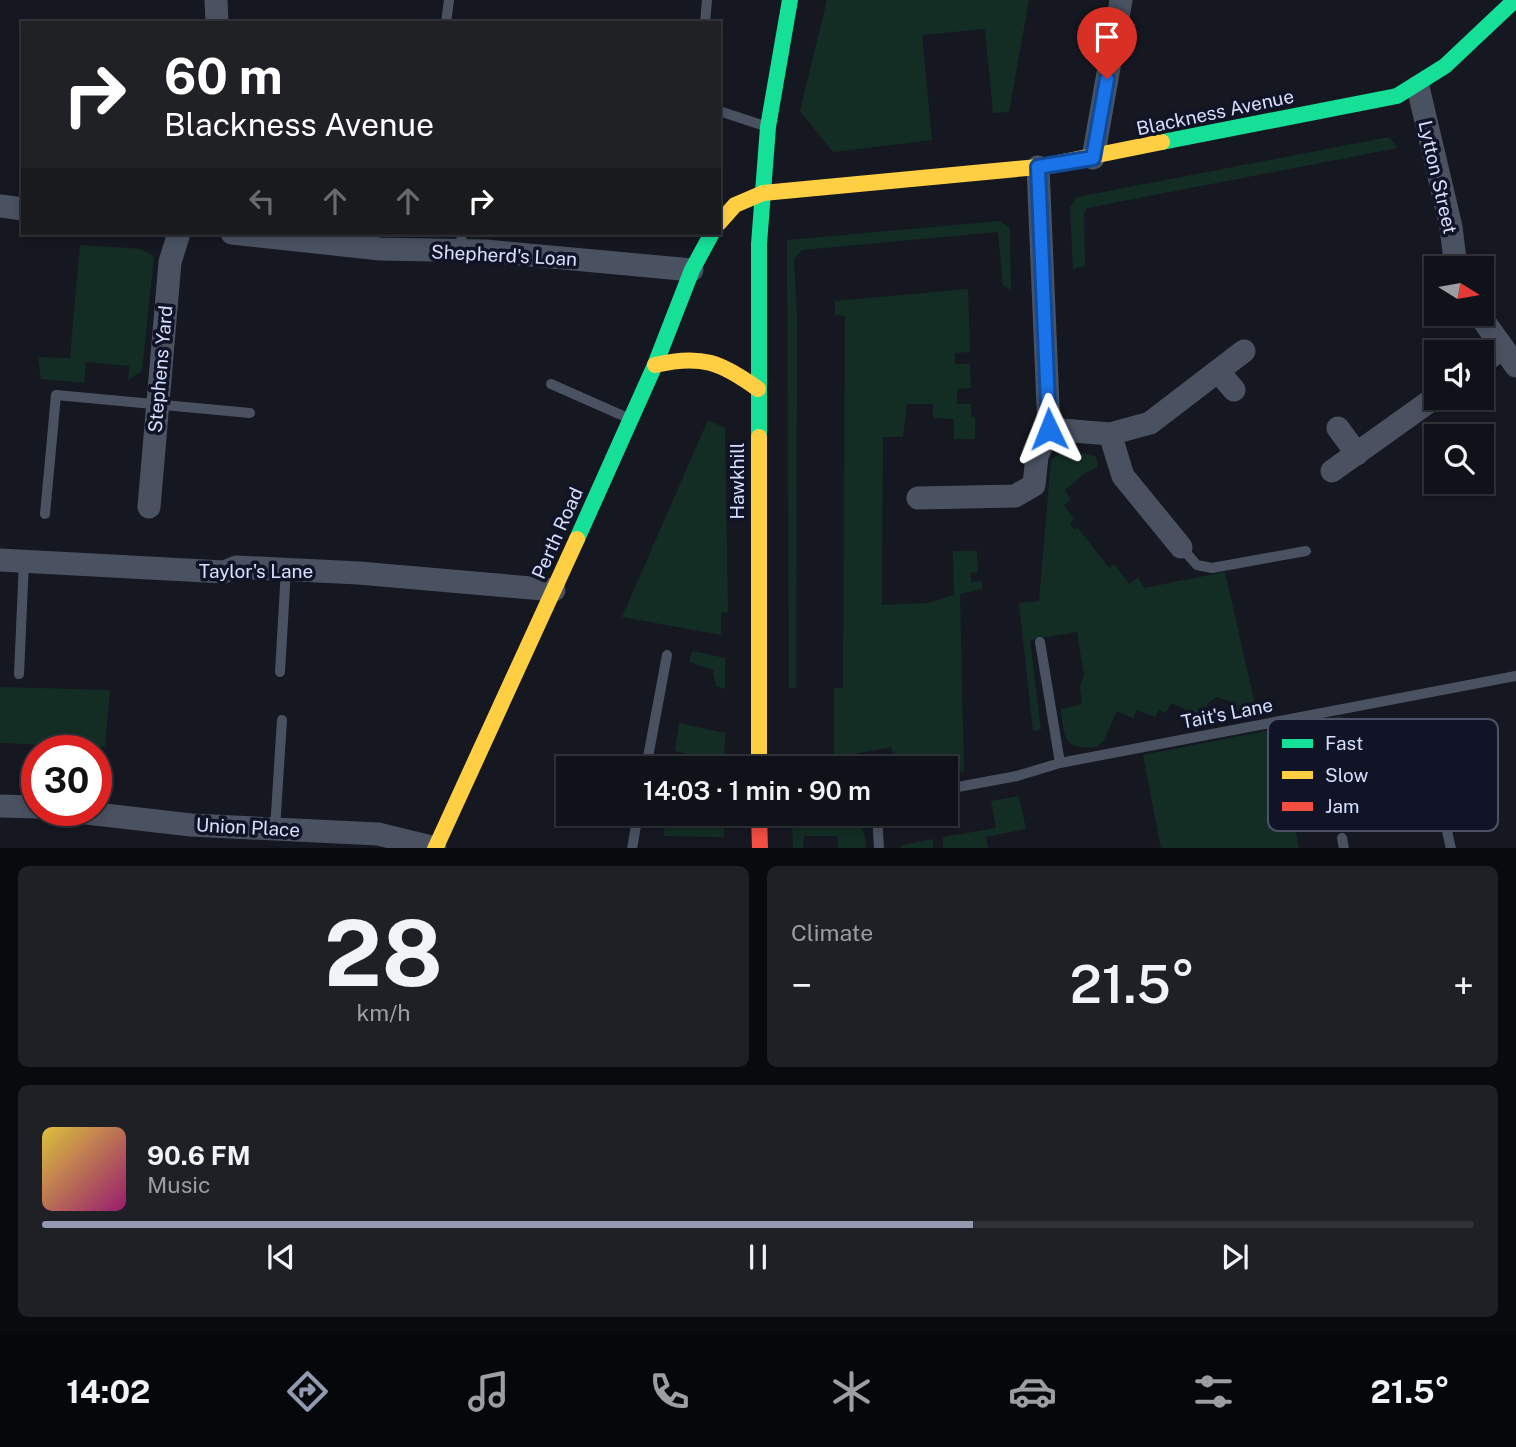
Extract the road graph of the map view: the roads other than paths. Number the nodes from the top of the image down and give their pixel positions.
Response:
1 (216, 0) edge
2 (449, 0) edge
3 (707, 0) edge
4 (790, 0) edge
5 (1121, 0) edge
6 (1515, 0) edge
7 (217, 21) edge
8 (446, 21) edge
9 (705, 21) edge
10 (1418, 87) junction
11 (721, 112) edge
12 (768, 127) junction
13 (1093, 158) junction
14 (1038, 167) junction
15 (763, 193) junction
16 (0, 206) edge
17 (21, 209) edge
18 (721, 221) edge
19 (178, 235) edge
20 (266, 235) edge
21 (711, 235) edge
22 (301, 237) edge
23 (461, 242) edge
24 (1455, 256) edge
25 (692, 270) junction
26 (1487, 326) edge
27 (1244, 351) dead end
28 (1510, 357) edge
29 (654, 365) junction
30 (1218, 371) junction
31 (551, 384) dead end
32 (758, 389) junction
33 (1234, 390) dead end
34 (155, 404) junction
35 (1424, 405) edge
36 (250, 413) dead end
37 (631, 419) junction
38 (1338, 428) dead end
39 (1049, 429) junction
40 (1110, 434) junction
41 (1357, 454) junction
42 (1332, 471) dead end
43 (918, 498) dead end
44 (149, 507) dead end
45 (45, 514) dead end
46 (1181, 547) joint
47 (1306, 551) dead end
48 (35, 559) junction
49 (0, 560) edge
50 (286, 569) junction
51 (554, 590) junction
52 (1040, 642) dead end
53 (667, 654) dead end
54 (279, 672) dead end
55 (19, 674) dead end
56 (1516, 676) edge
57 (1291, 719) edge
58 (282, 720) dead end
59 (1268, 723) edge
60 (648, 756) edge
61 (759, 756) edge
62 (1060, 763) junction
63 (958, 787) edge
64 (0, 806) edge
65 (21, 807) edge
66 (112, 816) edge
67 (636, 826) edge
68 (760, 826) edge
69 (878, 826) edge
70 (275, 829) junction
71 (435, 848) edge
72 (632, 848) edge
73 (760, 848) edge
74 (880, 848) edge

1 - 7 street
2 - 8 lane
3 - 9 lane
4 - 12 street
5 - 13 street
6 - 10 street, Blackness Avenue
10 - 13 street, Blackness Avenue
10 - 24 street, Lytton Street
11 - 12 lane
12 - 15 street
13 - 14 street, Blackness Avenue
14 - 15 street, Blackness Avenue
14 - 39 street
15 - 18 street
15 - 32 street, Hawkhill
16 - 17 street
19 - 34 street, Stephens Yard
20 - 22 street, Shepherd's Loan
21 - 25 street, Perth Road
22 - 23 street, Shepherd's Loan
23 - 25 street, Shepherd's Loan
25 - 29 street, Perth Road
26 - 28 street
27 - 30 street
29 - 32 street
29 - 37 street, Perth Road
30 - 33 street
30 - 40 street
31 - 37 lane
32 - 61 street, Hawkhill
34 - 36 lane
34 - 44 street, Stephens Yard
34 - 45 lane
35 - 41 street
37 - 51 street, Perth Road
38 - 41 street
39 - 40 street
39 - 43 street
40 - 46 street
41 - 42 street
46 - 47 lane
48 - 49 street, Taylor's Lane
48 - 50 street, Taylor's Lane
48 - 55 lane
50 - 51 street, Taylor's Lane
50 - 54 lane
51 - 71 street, Perth Road
52 - 62 lane
53 - 60 lane
56 - 57 lane, Tait's Lane
58 - 70 lane
59 - 62 lane, Tait's Lane
62 - 63 lane, Tait's Lane
64 - 65 street
66 - 70 street, Union Place
67 - 72 lane
68 - 73 street
69 - 74 lane
70 - 71 street, Union Place

